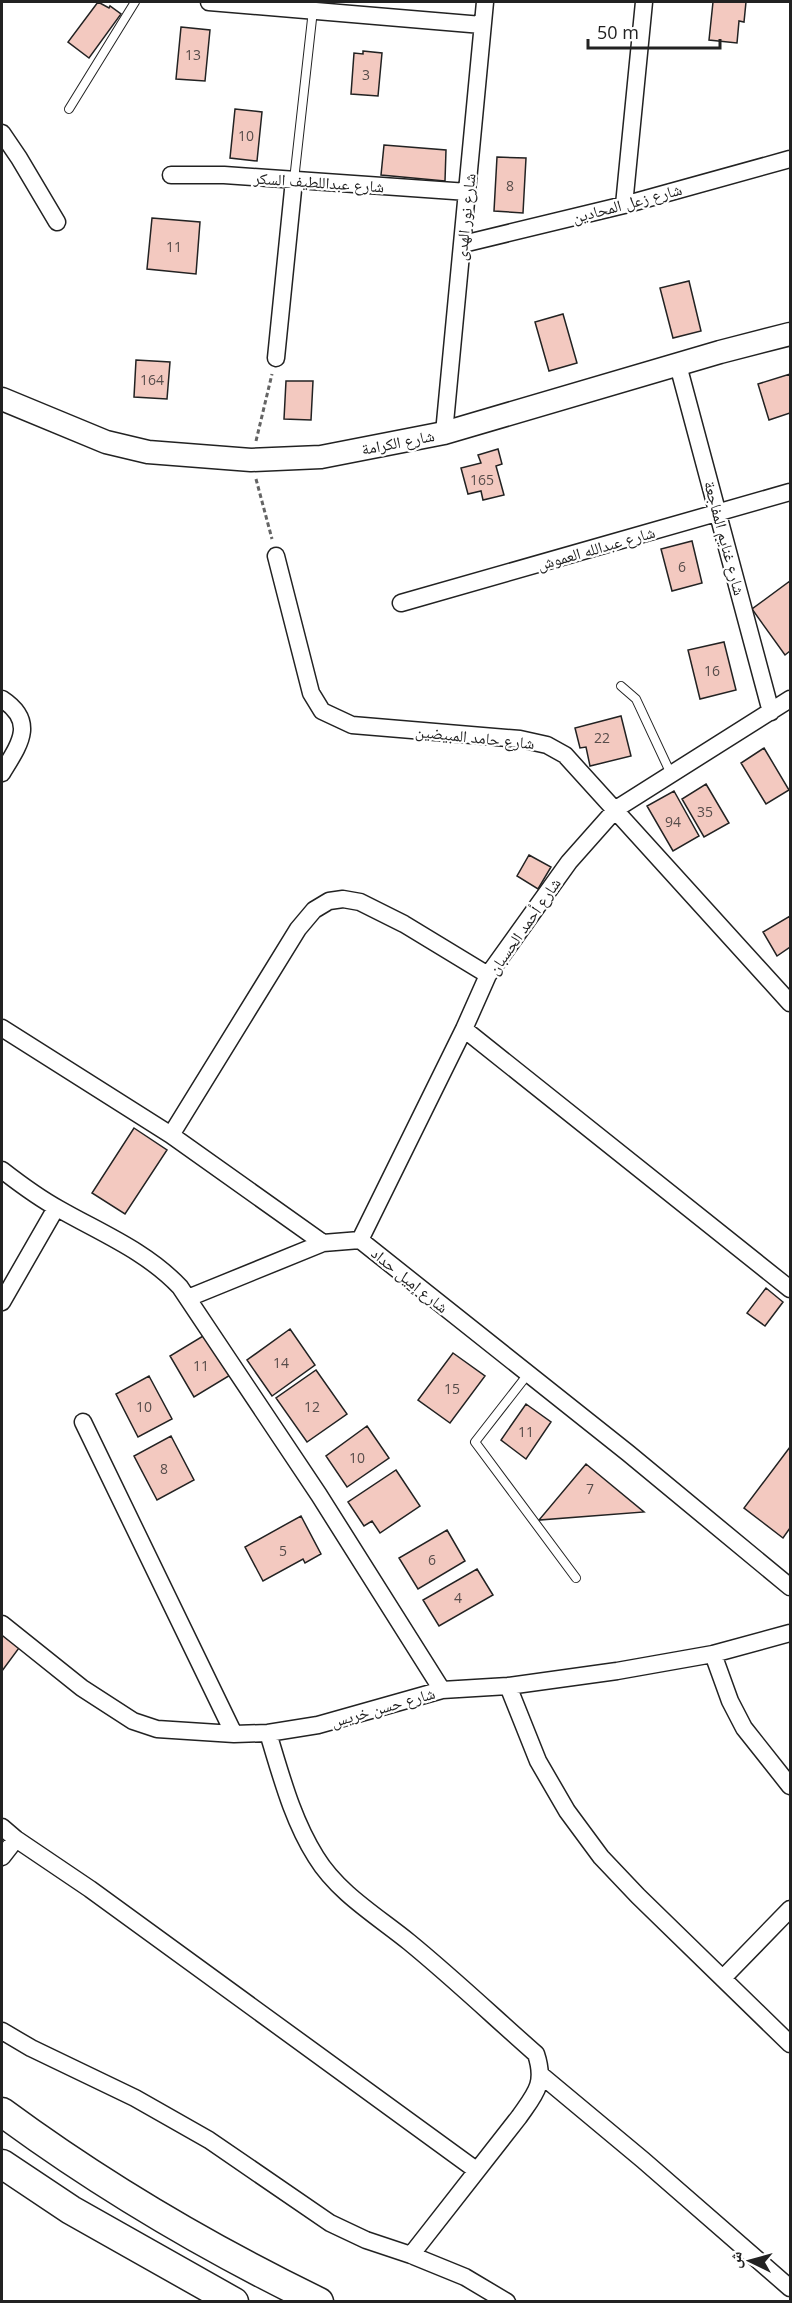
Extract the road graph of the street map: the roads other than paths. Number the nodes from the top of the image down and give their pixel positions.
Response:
1 (135, 2) edge
2 (208, 2) edge
3 (485, 2) edge
4 (644, 2) edge
5 (314, 6) edge
6 (482, 25) junction
7 (69, 109) dead end
8 (2, 132) edge
9 (790, 159) edge
10 (171, 175) dead end
11 (294, 180) junction
12 (468, 192) junction
13 (624, 205) junction
14 (57, 222) dead end
15 (463, 244) junction
16 (790, 334) edge
17 (276, 358) road end
18 (678, 365) junction
19 (2, 399) edge
20 (444, 433) junction
21 (790, 492) edge
22 (718, 513) junction
23 (276, 556) road end
24 (401, 603) dead end
25 (621, 686) dead end
26 (790, 699) edge
27 (5, 701) edge
28 (771, 712) junction
29 (2, 773) edge
30 (671, 774) junction
31 (616, 809) junction
32 (488, 975) junction
33 (790, 1003) edge
34 (2, 1028) edge
35 (465, 1029) junction
36 (171, 1135) junction
37 (2, 1170) edge
38 (56, 1208) junction
39 (360, 1240) junction
40 (323, 1244) junction
41 (790, 1289) edge
42 (188, 1298) junction
43 (2, 1302) edge
44 (528, 1374) junction
45 (83, 1422) dead end
46 (576, 1578) dead end
47 (790, 1587) edge
48 (3, 1625) edge
49 (790, 1633) edge
50 (713, 1654) junction
51 (508, 1686) junction
52 (441, 1690) junction
53 (268, 1733) junction
54 (234, 1734) junction
55 (790, 1786) edge
56 (2, 1827) edge
57 (16, 1839) junction
58 (2, 1857) edge
59 (790, 1909) edge
60 (723, 1978) junction
61 (2, 2031) edge
62 (790, 2044) edge
63 (542, 2075) junction
64 (2, 2112) edge
65 (2, 2164) edge
66 (476, 2170) junction
67 (411, 2255) junction
68 (790, 2288) edge
69 (234, 2301) edge
70 (319, 2301) edge
71 (507, 2301) edge

1 - 7 lane
2 - 5 street
3 - 6 street, شارع نور الهدى
4 - 13 street
5 - 6 street
5 - 11 lane
6 - 12 street, شارع نور الهدى
8 - 14 street
9 - 13 street, شارع زعل المحادين
10 - 11 street, شارع عبداللطيف السكر
11 - 12 street, شارع عبداللطيف السكر
11 - 17 street
12 - 15 street, شارع نور الهدى
13 - 15 street, شارع زعل المحادين
15 - 20 street, شارع نور الهدى
16 - 18 street, شارع الكرامة
18 - 20 street, شارع الكرامة
18 - 22 street, شارع غنايم المفاجعة
19 - 20 street, شارع الكرامة
21 - 22 street, شارع عبدالله العموش
22 - 24 street, شارع عبدالله العموش
22 - 28 street, شارع غنايم المفاجعة
23 - 31 street, شارع حامد المبيضين
25 - 30 lane
26 - 28 street, شارع أحمد الحسبان
27 - 29 street
28 - 30 street, شارع أحمد الحسبان
30 - 31 street, شارع أحمد الحسبان
31 - 32 street, شارع أحمد الحسبان
31 - 33 street, شارع حامد المبيضين
32 - 35 street, شارع أحمد الحسبان
32 - 36 street
34 - 36 street
35 - 39 street, شارع أحمد الحسبان
35 - 41 street
36 - 40 street
37 - 38 street
38 - 42 street
38 - 43 street
39 - 40 street, شارع إميل حداد
39 - 44 street, شارع إميل حداد
40 - 42 street, شارع إميل حداد
42 - 52 street
44 - 46 lane
44 - 47 street, شارع إميل حداد
45 - 54 street
48 - 54 street, شارع حسن خريس
49 - 50 street, شارع حسن خريس
50 - 51 street, شارع حسن خريس
50 - 55 street
51 - 52 street, شارع حسن خريس
51 - 60 street
52 - 53 street, شارع حسن خريس
53 - 54 street, شارع حسن خريس
53 - 63 street
56 - 57 street
57 - 58 street
57 - 66 street
59 - 60 street
60 - 62 street
61 - 67 street
63 - 66 street
63 - 68 street
64 - 70 highway
65 - 69 highway
66 - 67 street
67 - 71 street

